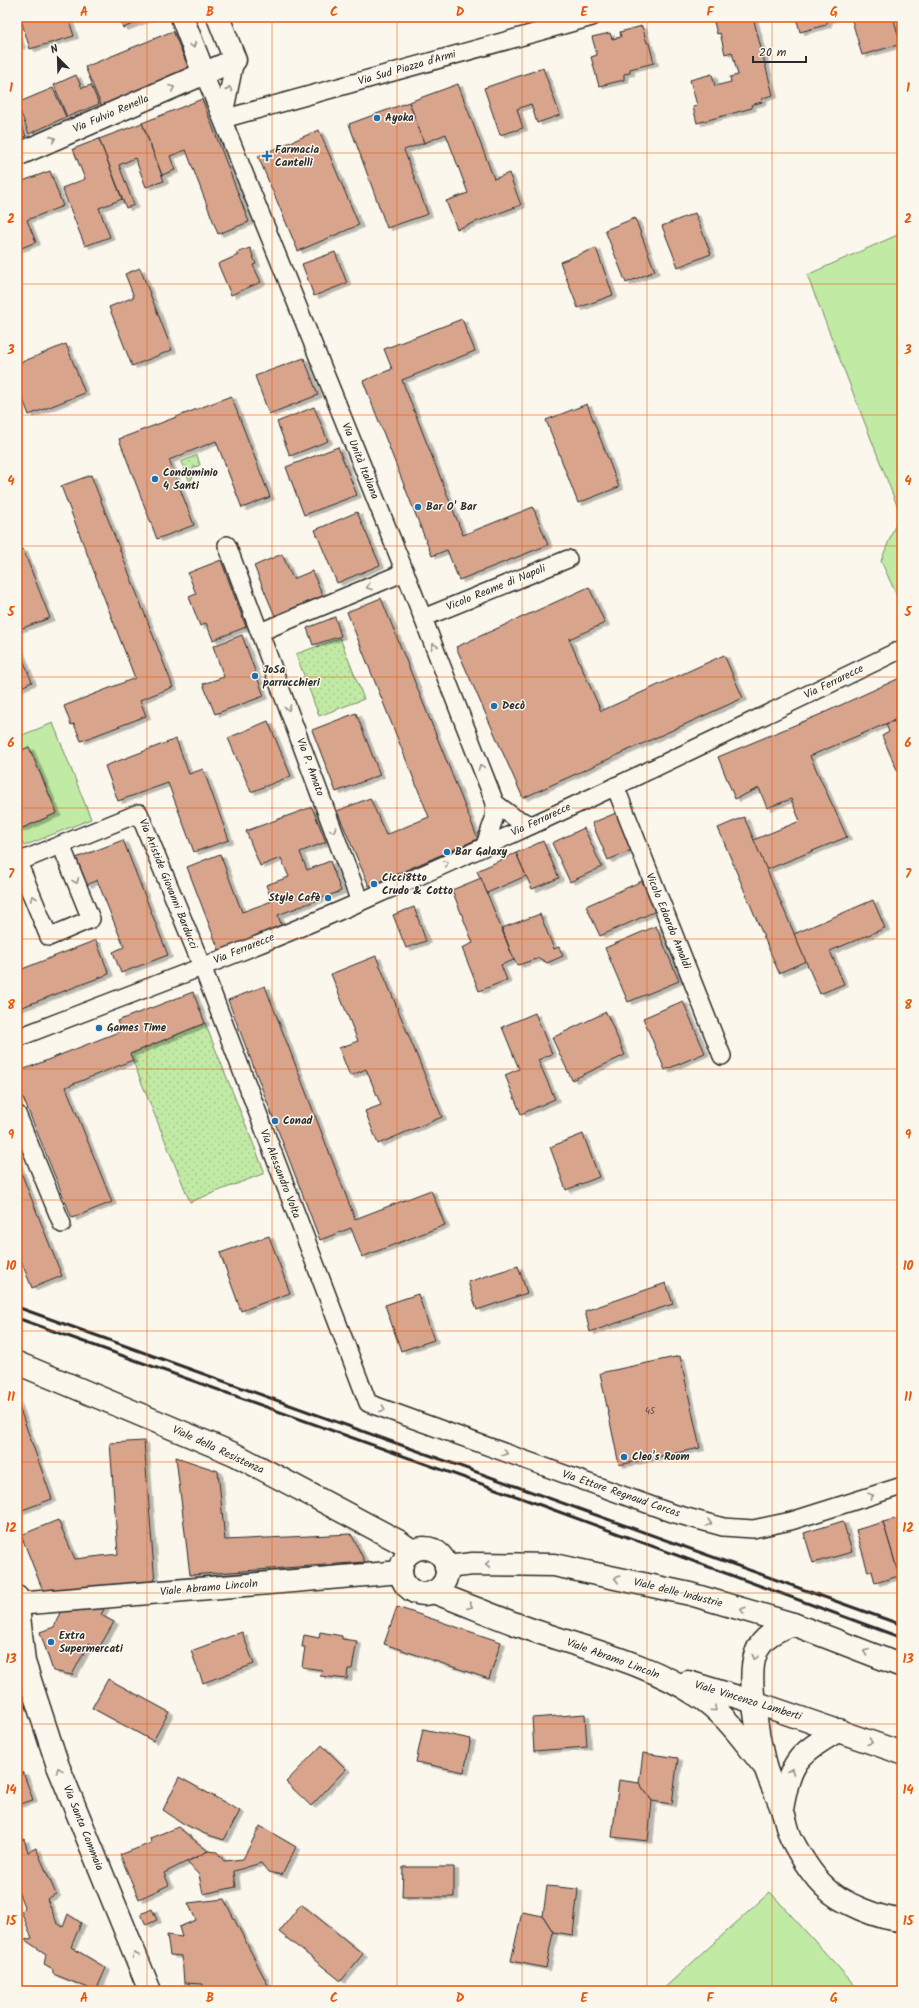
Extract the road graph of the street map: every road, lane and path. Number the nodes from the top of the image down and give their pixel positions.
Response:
1 (182, 17) edge
2 (218, 17) edge
3 (592, 17) edge
4 (235, 60) junction
5 (204, 74) junction
6 (223, 119) junction
7 (17, 155) edge
8 (227, 545) dead end
9 (568, 559) dead end
10 (405, 572) junction
11 (423, 618) junction
12 (260, 632) junction
13 (902, 649) edge
14 (615, 786) junction
15 (495, 803) junction
16 (532, 825) junction
17 (61, 845) junction
18 (485, 845) junction
19 (360, 902) junction
20 (202, 966) junction
21 (17, 1038) edge
22 (722, 1056) dead end
23 (17, 1114) edge
24 (62, 1224) dead end
25 (17, 1362) edge
26 (359, 1382) joint
27 (902, 1486) edge
28 (412, 1551) junction
29 (446, 1567) junction
30 (401, 1572) junction
31 (433, 1592) junction
32 (18, 1602) edge
33 (793, 1624) junction
34 (21, 1654) edge
35 (902, 1666) edge
36 (658, 1674) junction
37 (754, 1702) junction
38 (839, 1730) junction
39 (902, 1753) edge
40 (765, 1767) junction
41 (782, 1809) junction
42 (902, 1920) edge
43 (150, 1991) edge

1 -> 5 street, Via Unità Italiana
2 - 4 street
3 - 6 street, Via Sud Piazza d'Armi
4 - 5 street
6 -> 4 street
5 - 6 street, Via Unità Italiana
7 -> 5 street, Via Fulvio Renella
6 - 10 street, Via Unità Italiana
8 - 12 street, Via P. Amato
9 - 11 street, Vicolo Reame di Napoli
10 - 11 street, Via Unità Italiana
10 -> 12 street
15 -> 11 street, Via Unità Italiana
12 -> 19 street, Via P. Amato
13 - 14 street, Via Ferrarecce
14 - 16 street, Via Ferrarecce
14 - 22 street, Vicolo Edoardo Amaldi
15 - 16 street
15 - 18 street, Via Unità Italiana
16 - 18 street, Via Ferrarecce
17 -> 17 street, Via Aristide Giovanni Barducci
17 - 20 street, Via Aristide Giovanni Barducci
19 -> 18 street, Via Ferrarecce
19 - 20 street, Via Ferrarecce
20 - 21 street, Via Ferrarecce
20 - 26 street, Via Alessandro Volta
23 - 24 street
25 - 28 street, Viale della Resistenza
26 -> 27 street, Via Ettore Regnaud Carcas
28 - 29 street
28 - 30 street
29 - 31 street
33 -> 29 street, Viale delle Industrie
30 - 31 street
30 - 32 street, Viale Abramo Lincoln
31 -> 36 street, Viale Abramo Lincoln
32 - 34 street, Via Santa Commaia
35 -> 33 street, Viale delle Industrie
33 -> 37 street, Viale Abramo Lincoln
43 -> 34 street, Via Santa Commaia
36 - 37 street, Viale Vincenzo Lamberti
36 -> 40 street, Viale Abramo Lincoln
37 - 38 street, Viale Vincenzo Lamberti
37 - 40 street, Viale Abramo Lincoln
38 -> 39 street, Viale Vincenzo Lamberti
41 -> 38 street
40 - 41 street, Viale Abramo Lincoln
41 - 42 street, Viale Abramo Lincoln

